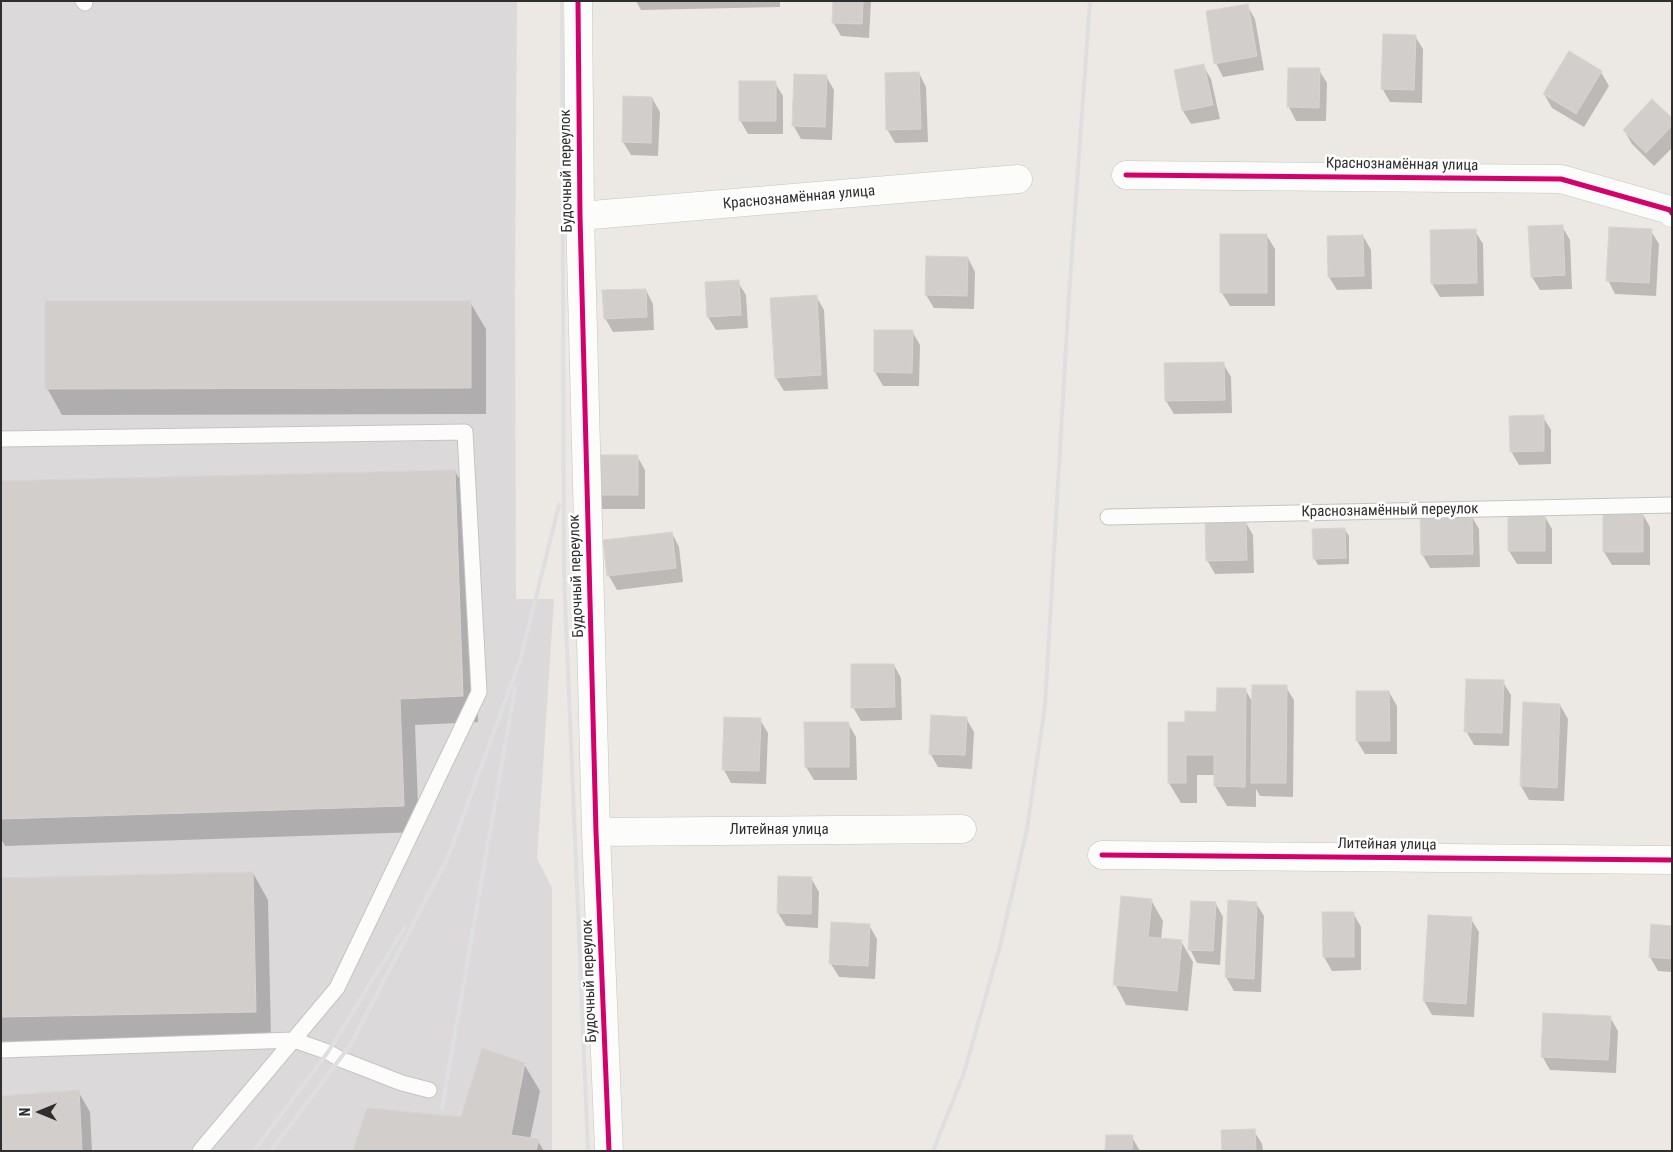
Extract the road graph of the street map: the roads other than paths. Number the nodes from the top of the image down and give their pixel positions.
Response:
1 (578, 1) edge
2 (1126, 175) dead end
3 (1018, 180) dead end
4 (1672, 212) edge
5 (580, 216) junction
6 (1, 439) edge
7 (1672, 505) edge
8 (1108, 517) dead end
9 (962, 829) dead end
10 (596, 832) junction
11 (1102, 855) dead end
12 (1672, 860) edge
13 (294, 1040) junction
14 (1, 1050) edge
15 (429, 1090) dead end
16 (200, 1151) edge
17 (609, 1151) edge

1 - 5 street, Будочный переулок
2 - 4 street, Краснознамённая улица
3 - 5 street, Краснознамённая улица
5 - 10 street, Будочный переулок
6 - 13 lane
7 - 8 lane, Краснознамённый переулок
9 - 10 street, Литейная улица
10 - 17 street, Будочный переулок
11 - 12 street, Литейная улица
13 - 14 lane
13 - 15 lane
13 - 16 lane

